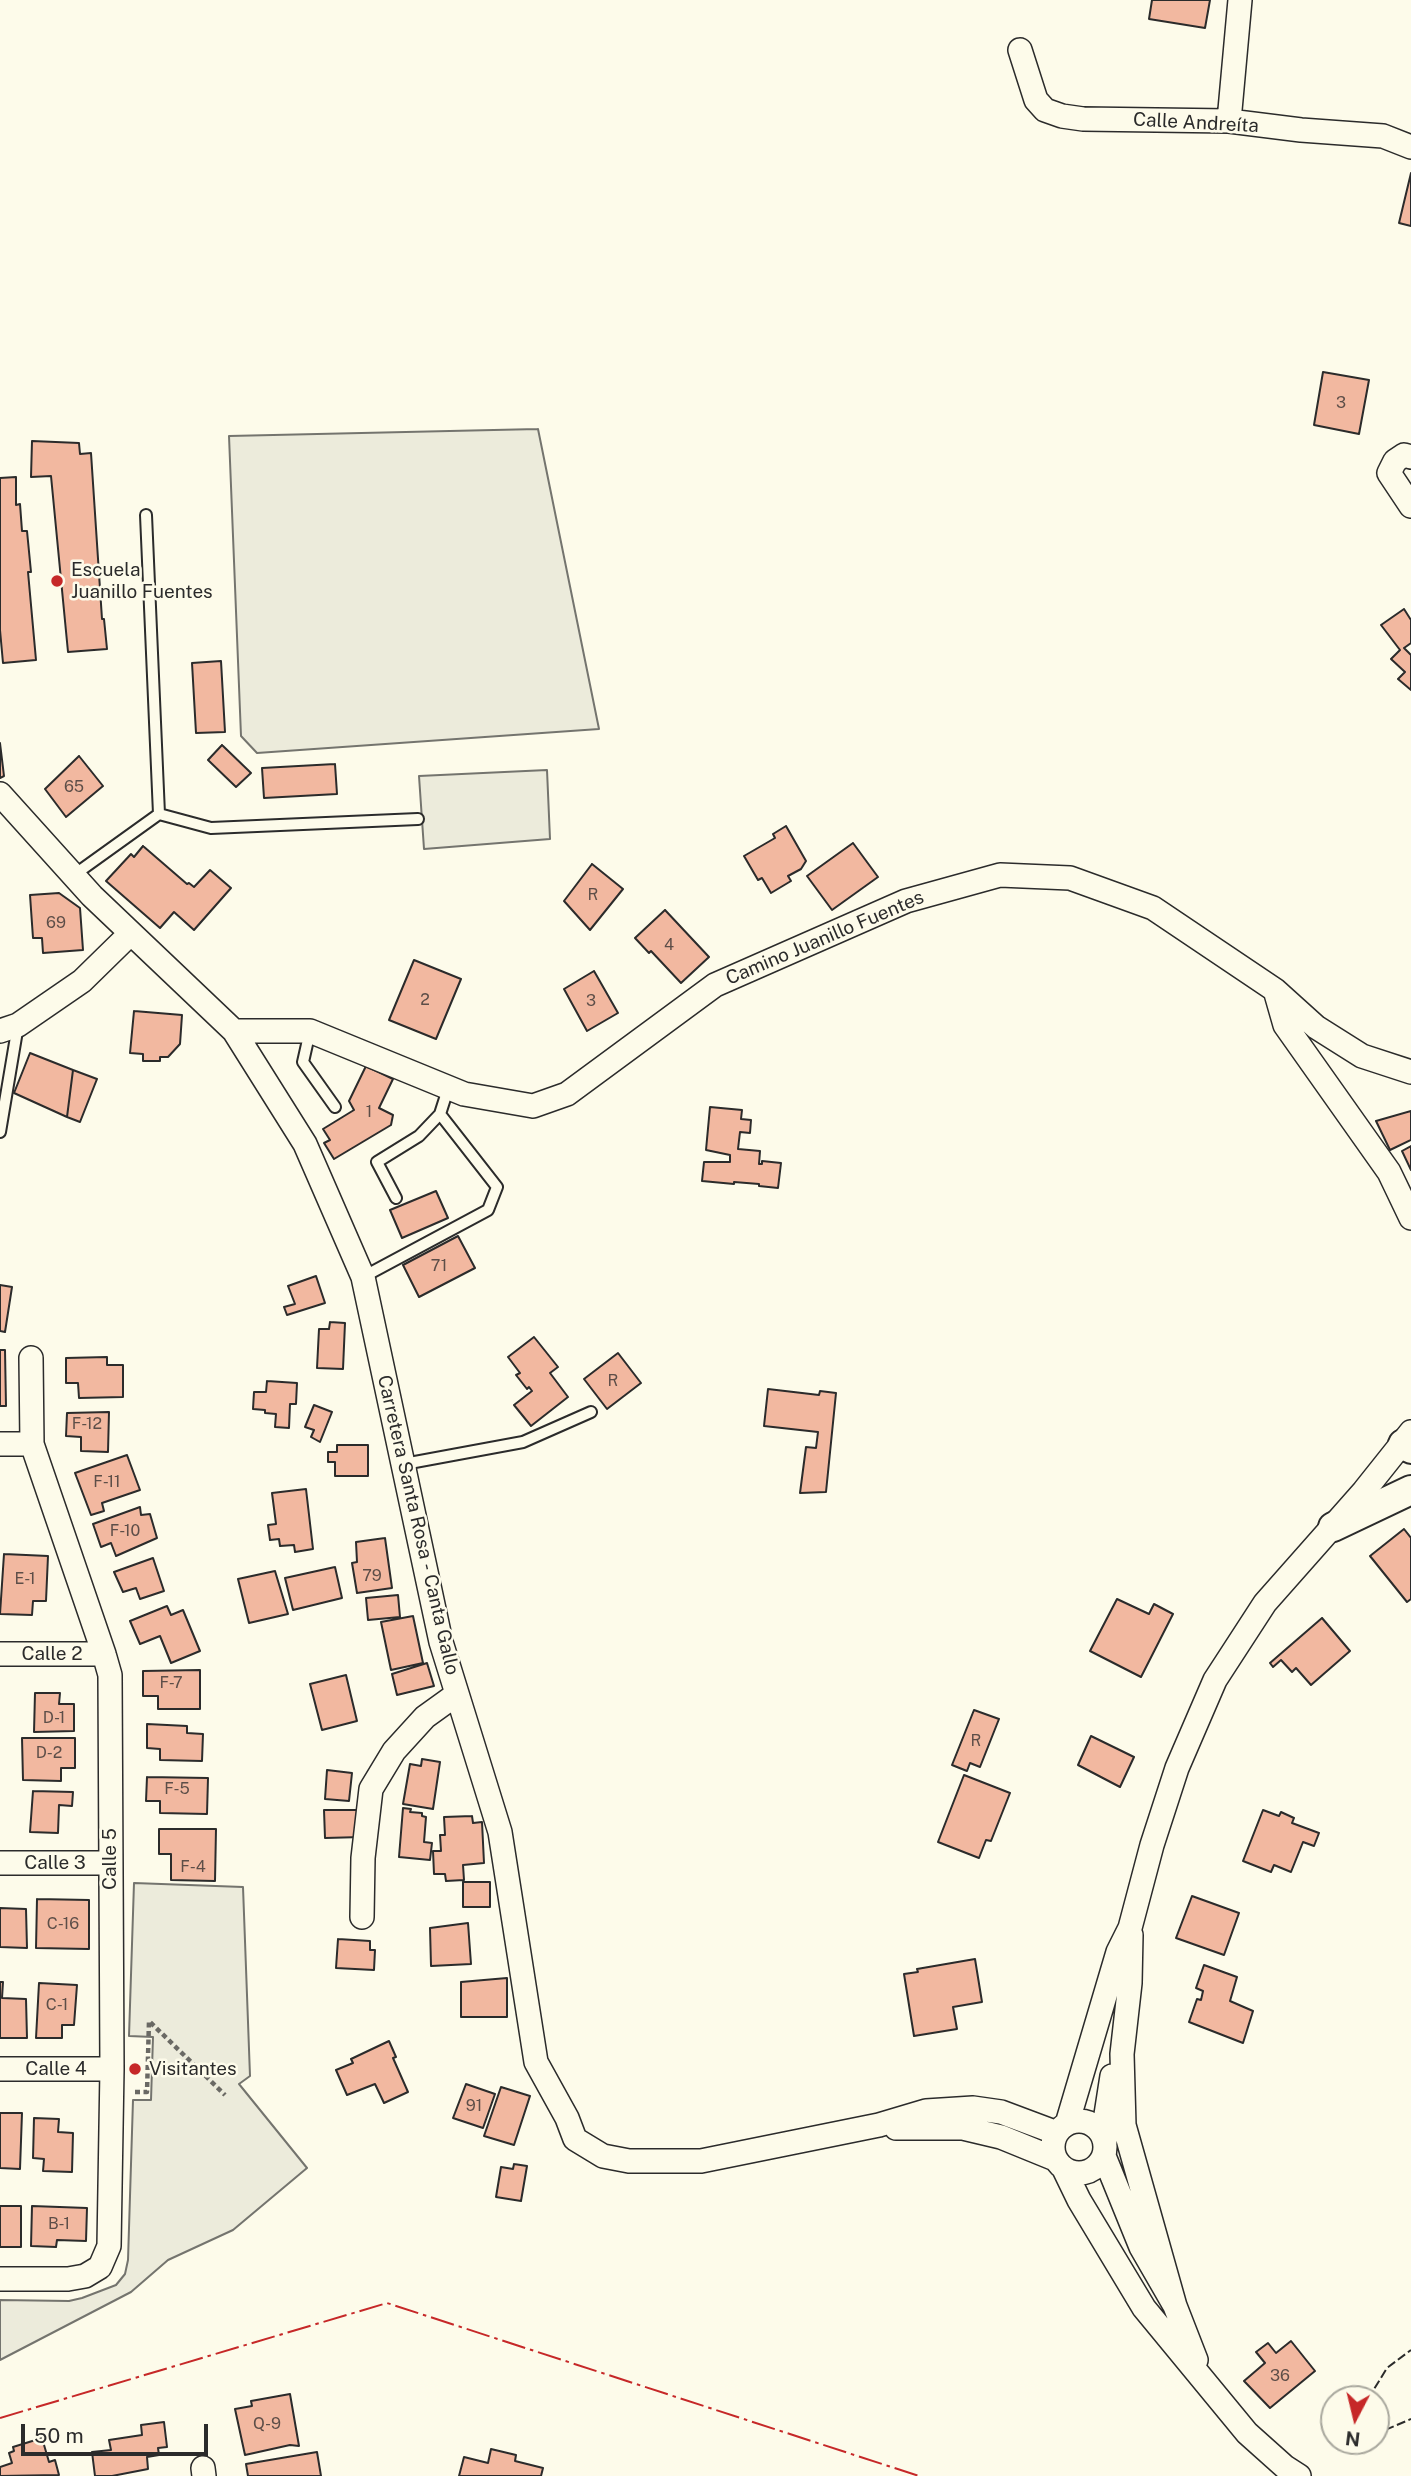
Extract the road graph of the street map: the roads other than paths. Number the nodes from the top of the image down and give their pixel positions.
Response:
1 (1240, 0) edge
2 (1020, 51) dead end
3 (1229, 121) junction
4 (1411, 146) edge
5 (1411, 457) edge
6 (1411, 506) edge
7 (146, 515) dead end
8 (0, 794) edge
9 (159, 814) junction
10 (418, 819) dead end
11 (74, 875) junction
12 (130, 934) junction
13 (1275, 989) junction
14 (9, 1028) edge
15 (234, 1031) junction
16 (310, 1031) junction
17 (1411, 1072) edge
18 (448, 1089) junction
19 (335, 1107) dead end
20 (440, 1114) junction
21 (0, 1132) edge
22 (396, 1198) dead end
23 (1411, 1219) edge
24 (363, 1277) junction
25 (32, 1358) dead end
26 (591, 1412) dead end
27 (1409, 1441) edge
28 (0, 1444) edge
29 (32, 1444) junction
30 (404, 1464) junction
31 (1411, 1490) edge
32 (1333, 1527) junction
33 (0, 1654) edge
34 (104, 1654) junction
35 (457, 1694) junction
36 (0, 1863) edge
37 (110, 1863) junction
38 (362, 1917) dead end
39 (1130, 1928) junction
40 (1124, 2024) junction
41 (0, 2069) edge
42 (112, 2080) junction
43 (879, 2125) junction
44 (1062, 2129) junction
45 (1104, 2149) junction
46 (1060, 2164) junction
47 (0, 2279) edge
48 (1175, 2306) junction
49 (1204, 2379) junction
50 (1299, 2476) edge

1 - 3 street
2 - 3 street, Calle Andreíta
3 - 4 street, Calle Andreíta
5 - 6 street
7 - 9 lane
8 - 11 street, Carretera Santa Rosa - Canta Gallo
9 - 10 lane
9 - 11 lane
11 - 12 street, Carretera Santa Rosa - Canta Gallo
12 - 14 street
12 - 15 street, Carretera Santa Rosa - Canta Gallo
13 - 17 street, Camino Juanillo Fuentes
13 - 18 street, Camino Juanillo Fuentes
13 - 23 street
14 - 21 lane
15 - 16 street, Camino Juanillo Fuentes
15 - 24 street, Carretera Santa Rosa - Canta Gallo
16 - 18 street, Camino Juanillo Fuentes
16 - 19 lane
18 - 20 lane
20 - 22 lane
20 - 24 lane
24 - 30 street, Carretera Santa Rosa - Canta Gallo
25 - 29 street, Calle 5
26 - 30 lane
27 - 32 street
28 - 29 street
29 - 34 street, Calle 5
30 - 35 street, Carretera Santa Rosa - Canta Gallo
31 - 32 street
32 - 39 street
33 - 34 street, Calle 2
34 - 37 street, Calle 5
35 - 38 street
35 - 43 street, Carretera Santa Rosa - Canta Gallo
36 - 37 street, Calle 3
37 - 42 street, Calle 5
39 - 40 street
39 - 44 street
40 - 45 street
40 - 48 street
41 - 42 street, Calle 4
42 - 47 street, Calle 5
43 - 44 street, Carretera Santa Rosa - Canta Gallo
43 - 46 street, Carretera Santa Rosa - Canta Gallo
44 - 45 street
44 - 46 street
45 - 46 street
45 - 48 street
46 - 49 street
48 - 49 street
49 - 50 street

